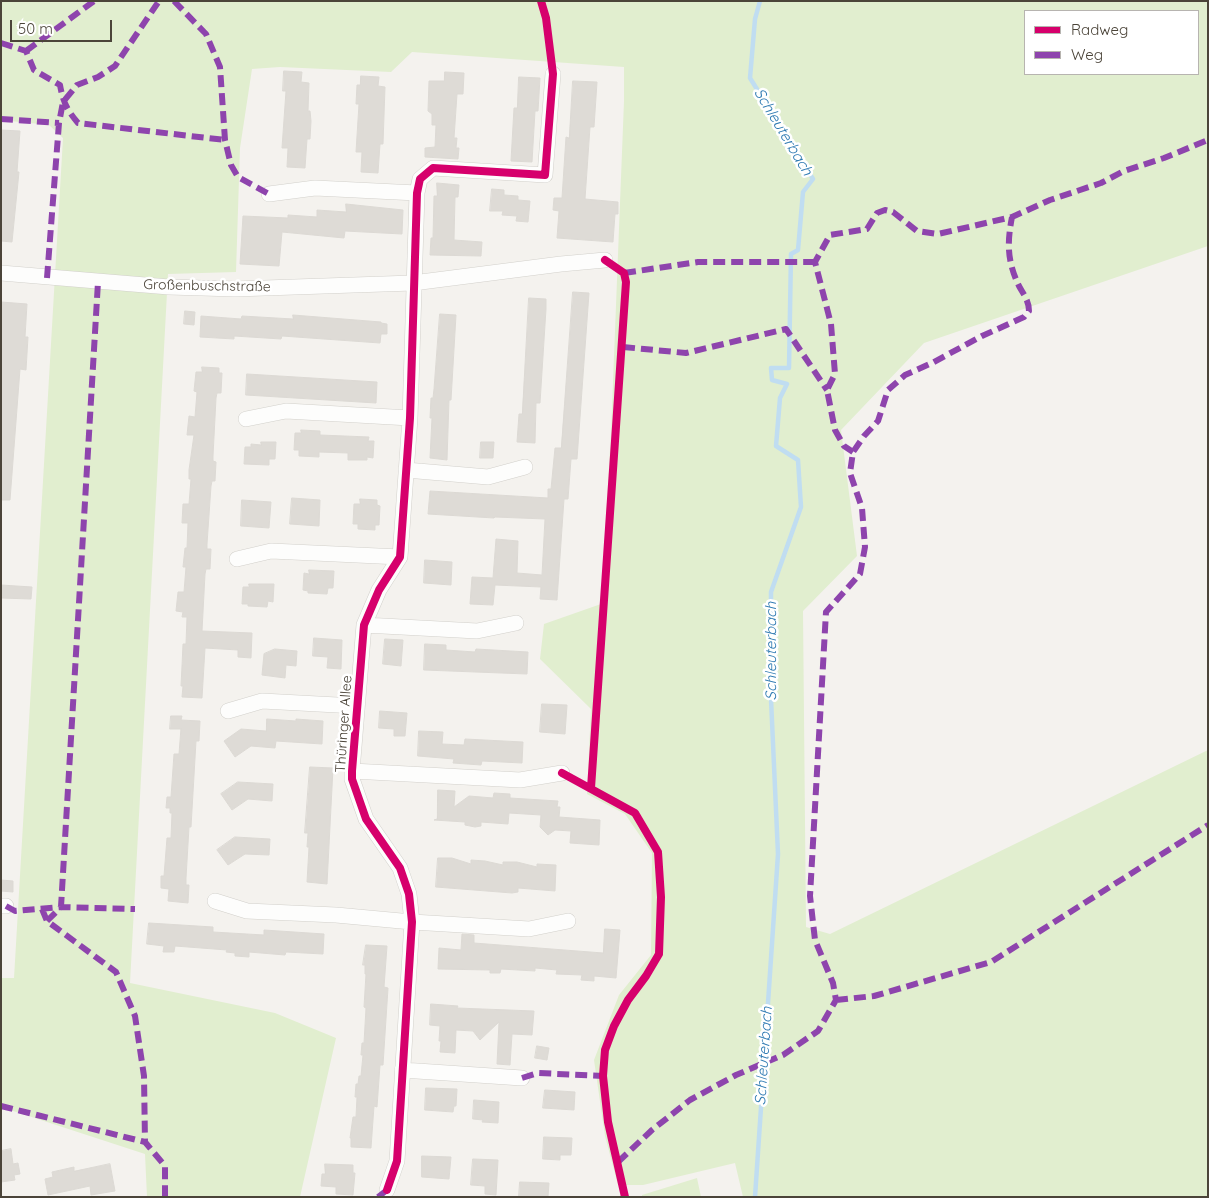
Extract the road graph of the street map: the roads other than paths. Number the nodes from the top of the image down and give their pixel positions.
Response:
1 (553, 74) dead end
2 (417, 193) junction
3 (269, 194) dead end
4 (605, 260) dead end
5 (1, 274) edge
6 (413, 283) junction
7 (410, 418) junction
8 (246, 419) dead end
9 (525, 467) dead end
10 (406, 470) junction
11 (400, 557) junction
12 (237, 559) dead end
13 (516, 623) dead end
14 (364, 625) junction
15 (356, 706) junction
16 (228, 711) dead end
17 (352, 771) junction
18 (562, 773) dead end
19 (216, 900) dead end
20 (568, 921) dead end
21 (412, 922) junction
22 (402, 1070) junction
23 (522, 1078) dead end
24 (386, 1190) dead end

1 - 2 street
2 - 3 street
2 - 6 street
4 - 6 street, Großenbuschstraße
5 - 6 street, Großenbuschstraße
6 - 7 street, Thüringer Allee
7 - 8 street
7 - 10 street, Thüringer Allee
9 - 10 street
10 - 11 street, Thüringer Allee
11 - 12 street
11 - 14 street, Thüringer Allee
13 - 14 street
14 - 15 street, Thüringer Allee
15 - 16 street, Thüringer Allee
15 - 17 street, Thüringer Allee
17 - 18 street, Thüringer Allee
17 - 21 street, Thüringer Allee
19 - 21 street
20 - 21 street
21 - 22 street, Thüringer Allee
22 - 23 street
22 - 24 street, Thüringer Allee

